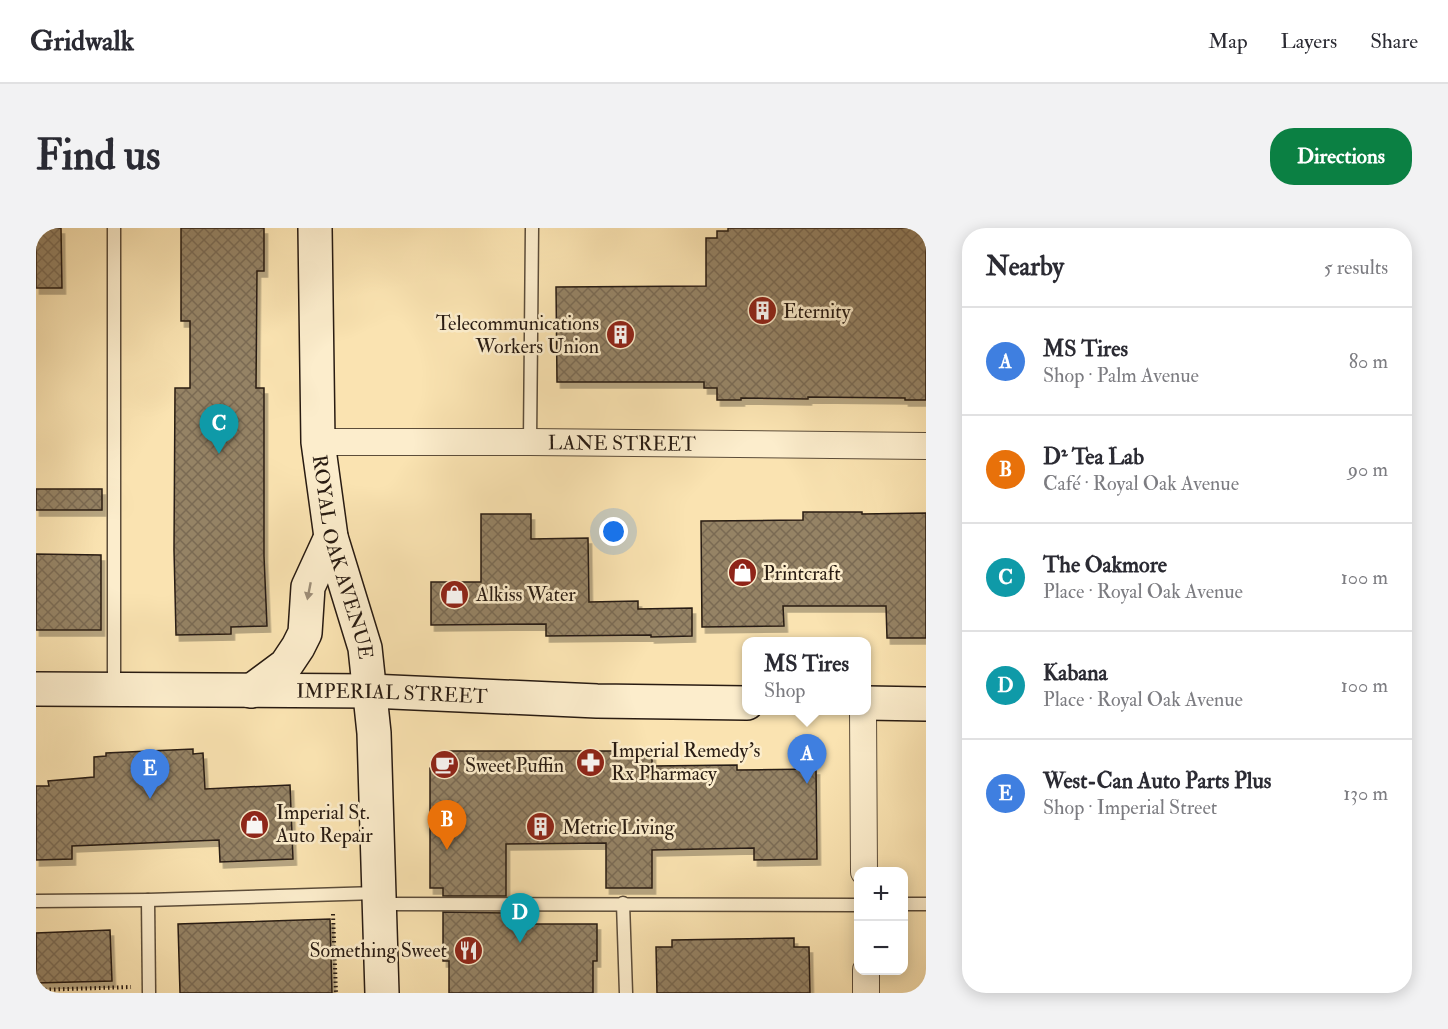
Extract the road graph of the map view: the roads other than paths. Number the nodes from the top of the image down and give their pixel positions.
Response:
1 (114, 228) edge
2 (315, 228) edge
3 (532, 228) edge
4 (318, 442) junction
5 (530, 442) junction
6 (926, 446) edge
7 (331, 537) junction
8 (36, 689) edge
9 (114, 689) junction
10 (251, 690) junction
11 (370, 691) junction
12 (742, 702) edge
13 (871, 704) edge
14 (926, 704) edge
15 (863, 715) edge
16 (864, 867) edge
17 (379, 898) junction
18 (148, 900) junction
19 (36, 901) edge
20 (623, 903) junction
21 (854, 904) edge
22 (908, 904) edge
23 (926, 904) edge
24 (866, 975) edge
25 (149, 993) edge
26 (382, 993) edge
27 (626, 993) edge
28 (867, 993) edge

1 - 9 lane
2 - 4 main road, ROYAL OAK AVENUE
3 - 5 lane
4 - 5 street, LANE STREET
4 - 7 main road, ROYAL OAK AVENUE
5 - 6 street, LANE STREET
7 -> 10 main road
7 - 11 main road, ROYAL OAK AVENUE
8 - 9 main road, IMPERIAL STREET
9 - 10 main road, IMPERIAL STREET
10 - 11 main road, IMPERIAL STREET
11 - 12 main road, IMPERIAL STREET
11 - 17 main road, ROYAL OAK AVENUE
13 - 14 main road
15 - 16 street
17 - 18 lane
17 - 20 lane
17 - 26 main road, ROYAL OAK AVENUE
18 - 19 lane
18 - 25 lane
20 - 21 lane
20 - 27 lane
22 - 23 lane
24 - 28 street

